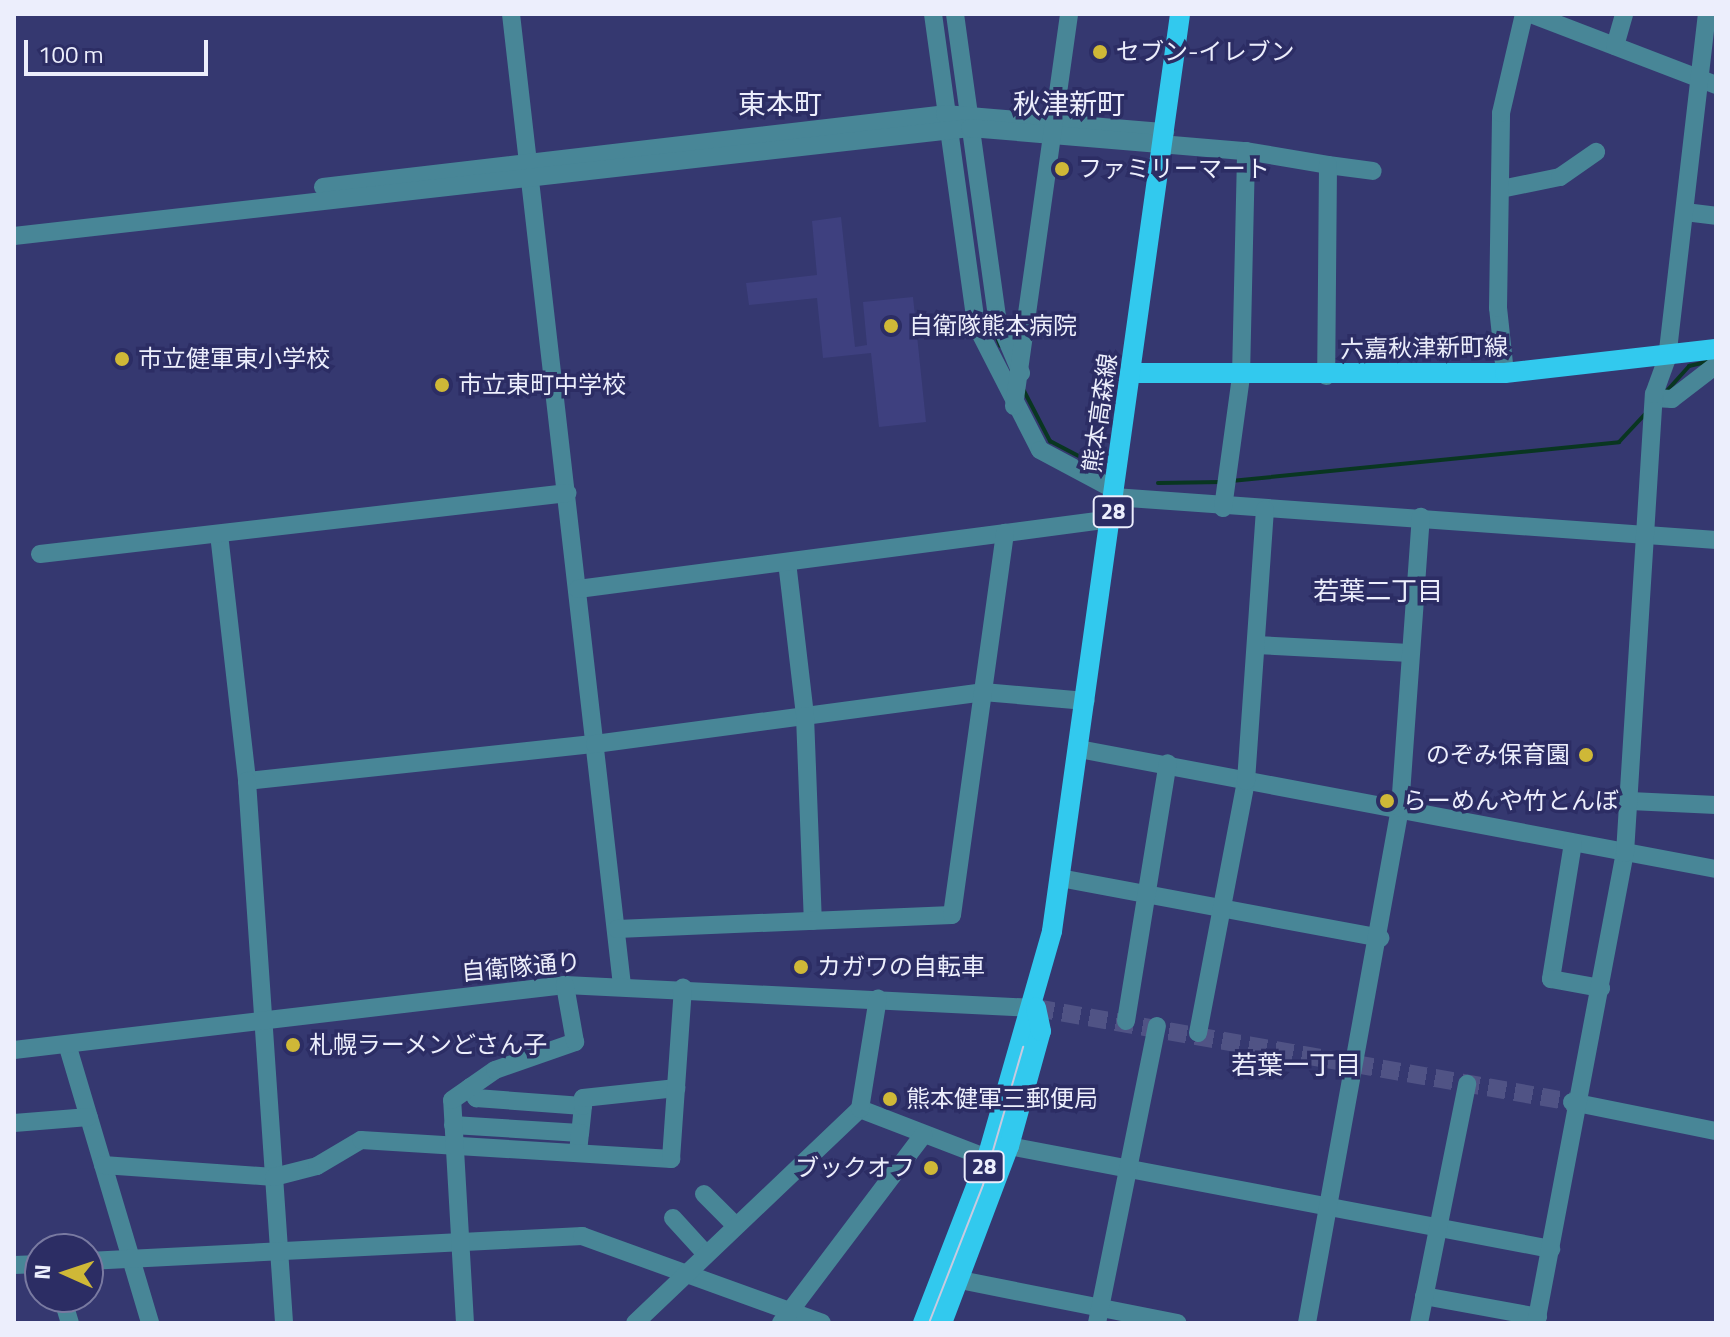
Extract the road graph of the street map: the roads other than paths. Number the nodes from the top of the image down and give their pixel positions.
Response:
1 (511, 14) edge
2 (933, 14) edge
3 (955, 14) edge
4 (1069, 14) edge
5 (1180, 14) edge
6 (1524, 14) edge
7 (1531, 14) edge
8 (1624, 14) edge
9 (1707, 14) edge
10 (1615, 46) junction
11 (1708, 82) edge
12 (958, 122) junction
13 (1053, 126) junction
14 (1164, 139) junction
15 (1246, 151) junction
16 (1596, 152) dead end
17 (1328, 165) junction
18 (528, 171) junction
19 (1373, 171) dead end
20 (1501, 189) junction
21 (1685, 212) junction
22 (1716, 216) edge
23 (14, 224) edge
24 (14, 236) edge
25 (1716, 349) edge
26 (1667, 359) junction
27 (1716, 365) edge
28 (1021, 373) junction
29 (1132, 373) junction
30 (1505, 373) junction
31 (1241, 376) junction
32 (1326, 376) junction
33 (1654, 398) junction
34 (1015, 400) junction
35 (567, 493) junction
36 (1115, 494) junction
37 (1223, 508) junction
38 (1265, 510) junction
39 (1421, 517) junction
40 (1112, 519) junction
41 (1005, 533) junction
42 (219, 534) junction
43 (1646, 534) junction
44 (1716, 540) edge
45 (40, 554) dead end
46 (787, 562) junction
47 (578, 589) junction
48 (1256, 645) junction
49 (1410, 653) junction
50 (983, 692) junction
51 (1086, 701) junction
52 (805, 716) junction
53 (595, 744) junction
54 (1079, 749) junction
55 (1168, 763) junction
56 (247, 781) junction
57 (1246, 781) junction
58 (1630, 801) junction
59 (1716, 805) edge
60 (1400, 808) junction
61 (1573, 843) junction
62 (1625, 853) junction
63 (1716, 869) edge
64 (1060, 878) junction
65 (1148, 895) junction
66 (1223, 909) junction
67 (813, 921) junction
68 (617, 929) junction
69 (1380, 938) junction
70 (565, 985) junction
71 (622, 985) junction
72 (683, 987) junction
73 (1601, 988) junction
74 (878, 998) junction
75 (1036, 1008) junction
76 (267, 1017) junction
77 (1126, 1021) dead end
78 (1157, 1026) dead end
79 (1198, 1033) dead end
80 (67, 1044) junction
81 (14, 1050) edge
82 (1467, 1084) dead end
83 (470, 1087) junction
84 (676, 1088) junction
85 (1576, 1104) junction
86 (583, 1106) junction
87 (860, 1109) junction
88 (89, 1117) junction
89 (14, 1123) edge
90 (453, 1125) junction
91 (1716, 1131) edge
92 (580, 1133) junction
93 (923, 1135) junction
94 (454, 1145) junction
95 (1009, 1146) junction
96 (578, 1153) junction
97 (987, 1158) junction
98 (103, 1165) junction
99 (1131, 1170) junction
100 (274, 1177) junction
101 (704, 1194) dead end
102 (1327, 1210) junction
103 (673, 1218) dead end
104 (735, 1225) junction
105 (1438, 1228) junction
106 (460, 1242) junction
107 (1551, 1249) junction
108 (280, 1250) junction
109 (705, 1253) junction
110 (130, 1259) junction
111 (104, 1260) edge
112 (685, 1272) junction
113 (952, 1278) junction
114 (1424, 1296) junction
115 (1099, 1315) edge
116 (783, 1316) edge
117 (1537, 1320) edge
118 (150, 1323) edge
119 (284, 1323) edge
120 (465, 1323) edge
121 (635, 1323) edge
122 (822, 1323) edge
123 (923, 1323) edge
124 (942, 1323) edge
125 (1178, 1323) edge
126 (1307, 1323) edge
127 (1419, 1323) edge

1 - 18 street
2 - 12 street
3 - 12 street
4 - 13 street
5 - 14 main road, 熊本高森線 / 28
6 - 20 street
7 - 10 street
8 - 10 street
9 - 11 street
10 - 11 street
11 - 21 street
12 - 13 street
12 - 18 street
12 - 28 street
12 - 34 street
13 - 14 street
13 - 28 street
14 - 15 street
14 - 29 main road, 熊本高森線 / 28
15 - 17 street
15 - 31 street
16 - 20 street
17 - 19 street
17 - 32 street
18 - 23 street
18 - 24 street
18 - 35 street
20 - 30 street
21 - 22 street
21 - 26 street
25 - 26 main road, 六嘉秋津新町線
26 - 30 main road, 六嘉秋津新町線
26 - 33 street
27 - 33 street
28 - 34 street
29 - 31 main road, 六嘉秋津新町線
29 - 36 main road, 熊本高森線 / 28
30 - 32 main road, 六嘉秋津新町線
31 - 32 main road, 六嘉秋津新町線
31 - 37 street
33 - 43 street
34 - 36 street
35 - 42 street
35 - 47 street
36 - 37 street
36 - 40 main road, 熊本高森線 / 28
37 - 38 street
38 - 39 street
38 - 48 street
39 - 43 street
39 - 49 street
40 - 41 street
40 - 51 main road, 熊本高森線 / 28
41 - 46 street
41 - 50 street
42 - 45 street
42 - 56 street
43 - 44 street
43 - 58 street
46 - 47 street
46 - 52 street
47 - 53 street
48 - 49 street
48 - 57 street
49 - 60 street
50 - 51 street
50 - 52 street
50 - 67 street
51 - 54 main road, 熊本高森線 / 28
52 - 53 street
52 - 67 street
53 - 56 street
53 - 68 street
54 - 55 street
54 - 64 main road, 熊本高森線 / 28
55 - 57 street
55 - 65 street
56 - 76 street
57 - 60 street
57 - 66 street
58 - 59 street
58 - 62 street
60 - 61 street
60 - 69 street
61 - 62 street
61 - 73 street
62 - 63 street
62 - 73 street
64 - 65 street
64 - 75 main road, 熊本高森線 / 28
65 - 66 street
65 - 77 street
66 - 69 street
66 - 79 street
67 - 68 street
68 - 71 street
69 - 102 street
70 - 71 street, 自衛隊通り
70 - 76 street, 自衛隊通り
70 - 83 street
71 - 72 street, 自衛隊通り
72 - 74 street, 自衛隊通り
72 - 84 street
73 - 85 street
74 - 75 street, 自衛隊通り
74 - 87 street
75 - 95 main road, 熊本高森線 / 28
75 - 97 main road, 熊本高森線 / 28
76 - 80 street, 自衛隊通り
76 - 100 street
78 - 99 street
80 - 81 street, 自衛隊通り
80 - 88 street
82 - 105 street
83 - 86 street
83 - 90 street
84 - 86 street
84 - 96 street
85 - 91 street
85 - 107 street
86 - 92 street
87 - 93 street
87 - 104 street
88 - 89 street
88 - 98 street
90 - 92 street
90 - 94 street
92 - 96 street
93 - 97 street
93 - 116 street
94 - 96 street
94 - 100 street
94 - 106 street
95 - 97 street
95 - 99 street
95 - 113 main road, 熊本高森線 / 28
97 - 113 main road, 熊本高森線 / 28
98 - 100 street
98 - 110 street
99 - 102 street
99 - 115 street
100 - 108 street
101 - 104 street
102 - 105 street
102 - 126 street
103 - 109 street
104 - 109 street
105 - 107 street
105 - 114 street
106 - 108 street
106 - 112 street
106 - 120 street
107 - 117 street
108 - 110 street
108 - 119 street
109 - 112 street
110 - 111 street
110 - 118 street
112 - 116 street
112 - 121 street
113 - 115 street
113 - 123 main road, 熊本高森線 / 28
113 - 124 main road, 熊本高森線 / 28
114 - 117 street
114 - 127 street
115 - 125 street
116 - 122 street

